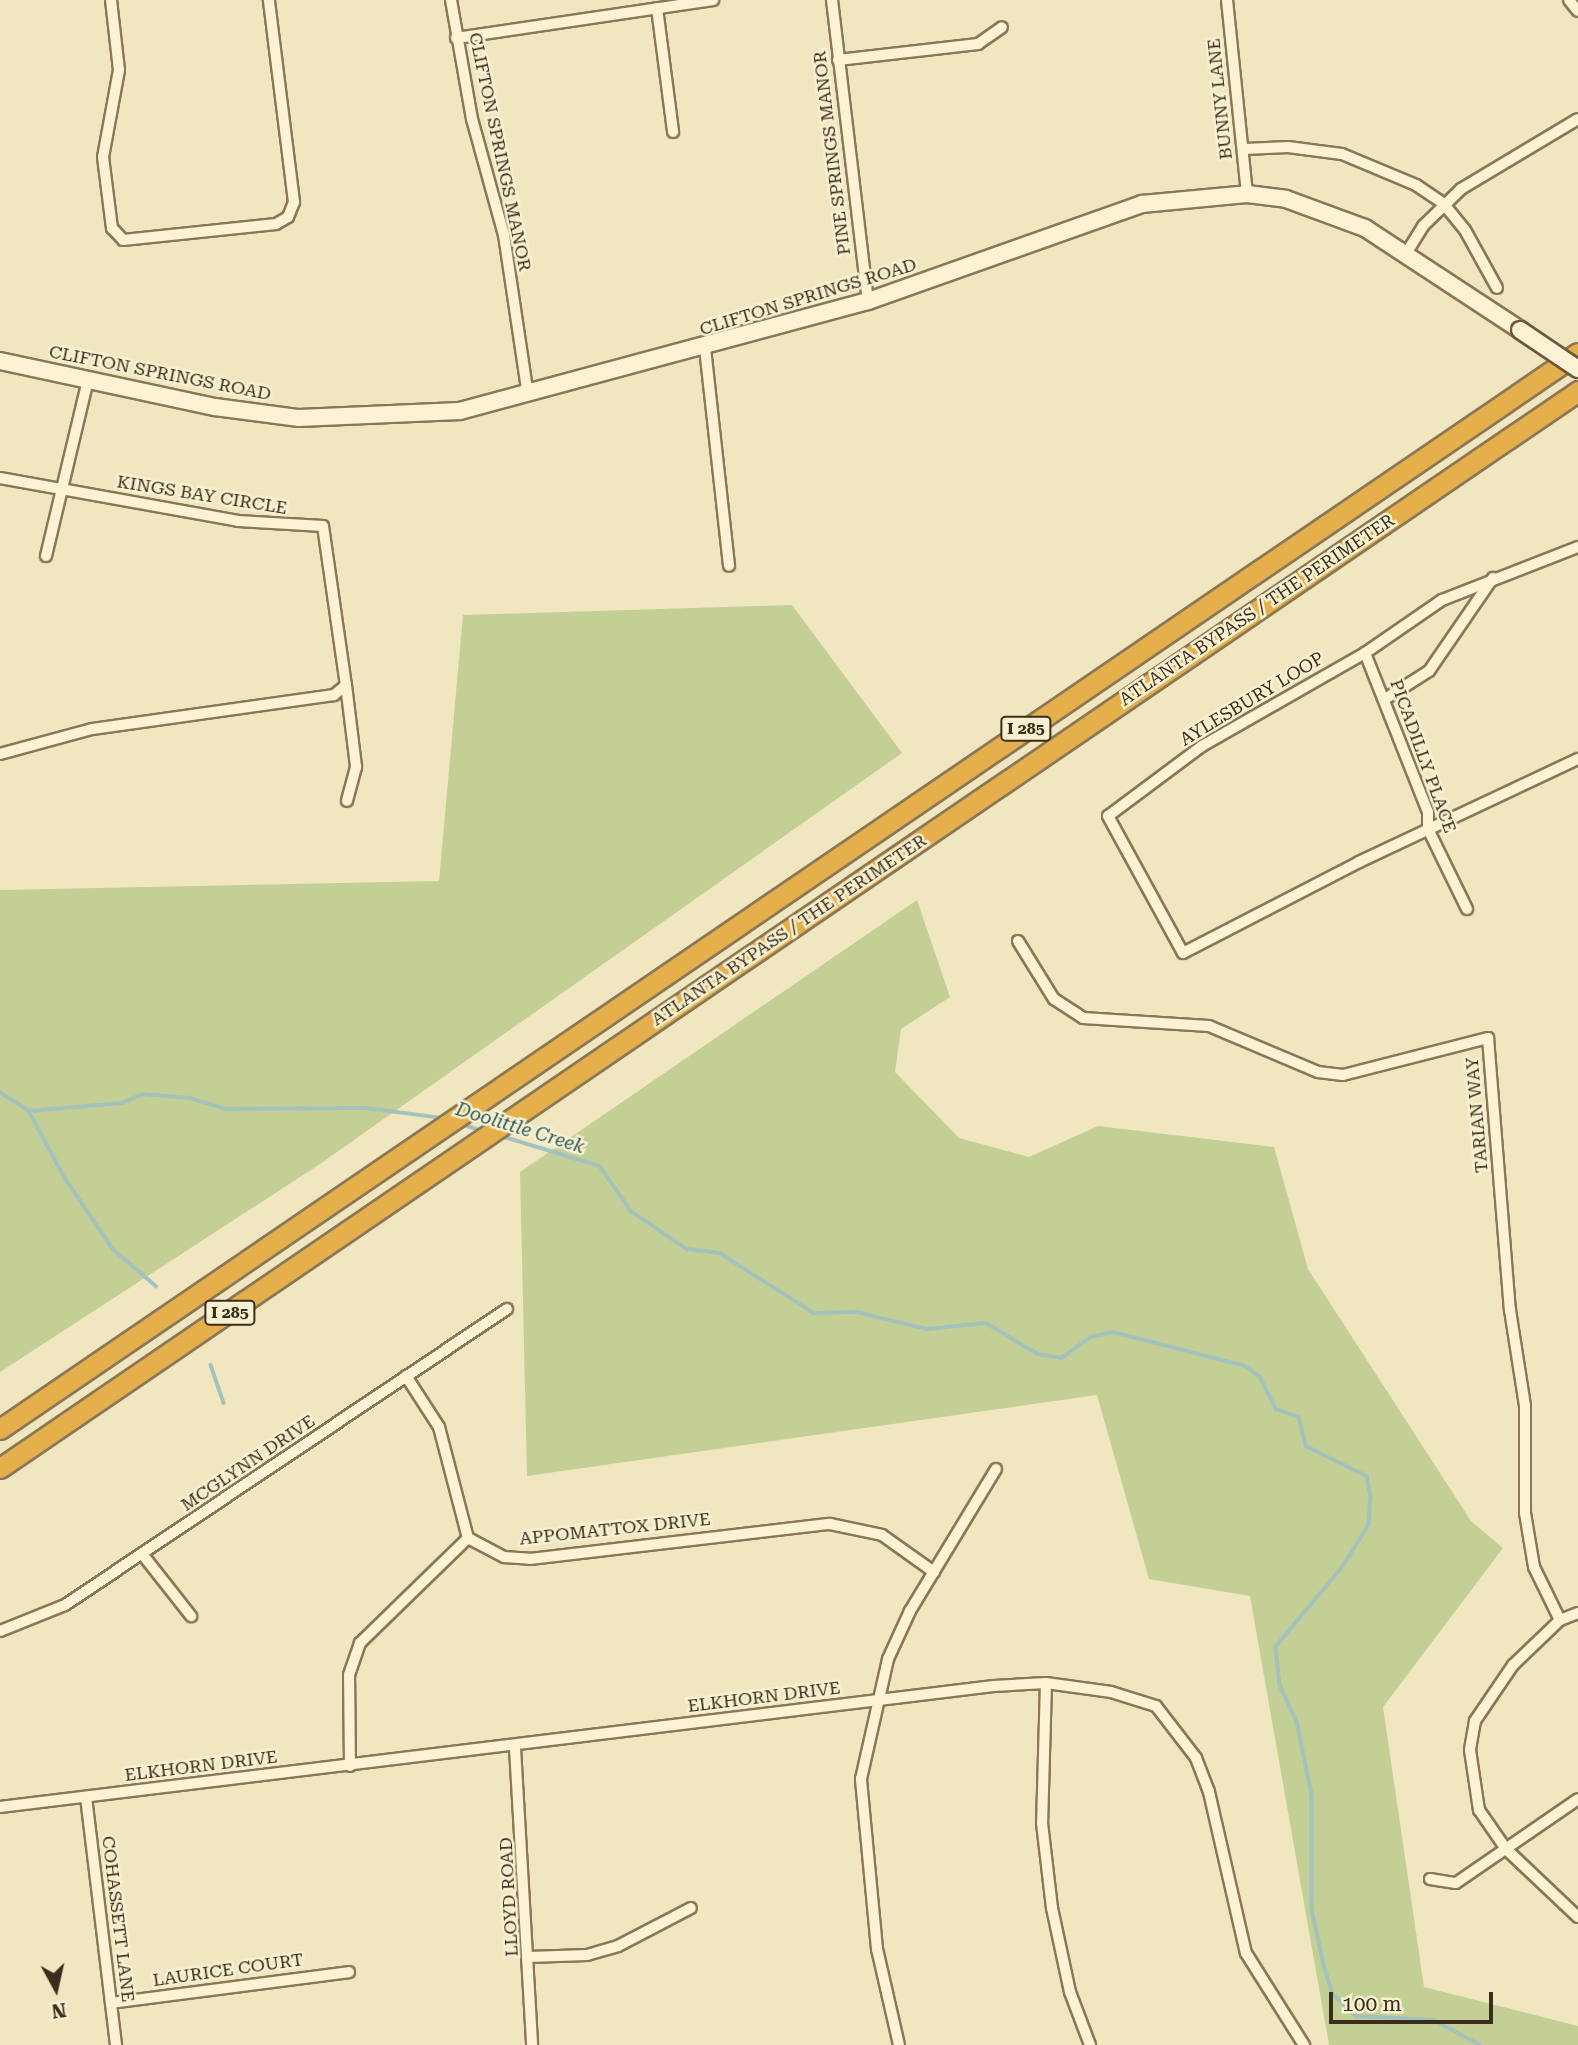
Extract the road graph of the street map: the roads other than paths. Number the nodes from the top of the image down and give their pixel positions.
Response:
1 (111, 0) edge
2 (270, 0) edge
3 (451, 0) edge
4 (713, 0) edge
5 (832, 0) edge
6 (1227, 0) edge
7 (1569, 0) edge
8 (657, 8) junction
9 (1578, 11) edge
10 (1002, 27) dead end
11 (456, 38) junction
12 (838, 60) junction
13 (1578, 120) edge
14 (673, 132) dead end
15 (1245, 149) junction
16 (1247, 194) junction
17 (1443, 203) junction
18 (1407, 251) junction
19 (1497, 288) dead end
20 (868, 301) junction
21 (705, 348) junction
22 (1578, 353) edge
23 (0, 361) edge
24 (1578, 369) edge
25 (88, 380) junction
26 (1578, 391) edge
27 (528, 395) junction
28 (0, 478) edge
29 (63, 491) junction
30 (1578, 547) edge
31 (47, 556) dead end
32 (729, 566) dead end
33 (1494, 576) junction
34 (1365, 653) junction
35 (346, 685) junction
36 (1385, 699) junction
37 (0, 754) edge
38 (1578, 759) edge
39 (347, 801) dead end
40 (1428, 829) junction
41 (1467, 909) dead end
42 (1018, 941) dead end
43 (507, 1309) dead end
44 (406, 1376) junction
45 (0, 1429) edge
46 (0, 1468) edge
47 (996, 1469) dead end
48 (468, 1538) junction
49 (143, 1555) junction
50 (933, 1572) junction
51 (1578, 1614) edge
52 (191, 1616) dead end
53 (1560, 1620) junction
54 (0, 1631) edge
55 (1046, 1684) junction
56 (876, 1700) junction
57 (515, 1748) junction
58 (351, 1766) junction
59 (86, 1797) junction
60 (1578, 1799) edge
61 (0, 1807) edge
62 (1506, 1849) junction
63 (1430, 1879) dead end
64 (691, 1909) dead end
65 (1578, 1917) edge
66 (529, 1957) junction
67 (349, 1972) dead end
68 (111, 2003) junction
69 (116, 2045) edge
70 (532, 2045) edge
71 (899, 2045) edge
72 (1090, 2045) edge
73 (1304, 2045) edge

1 - 2 street
3 - 11 street, CLIFTON SPRINGS MANOR
4 - 8 street
5 - 12 street, PINE SPRINGS MANOR
6 - 15 street, BUNNY LANE
7 - 9 street
8 - 11 street
8 - 14 street
10 - 12 street
11 - 27 street, CLIFTON SPRINGS MANOR
12 - 20 street, PINE SPRINGS MANOR
13 - 17 street
15 - 16 street, BUNNY LANE
15 - 17 street
16 - 18 street, CLIFTON SPRINGS ROAD
16 - 20 street, CLIFTON SPRINGS ROAD
17 - 18 street
17 - 19 street
18 - 24 street, CLIFTON SPRINGS ROAD, bridge
20 - 21 street, CLIFTON SPRINGS ROAD
21 - 27 street, CLIFTON SPRINGS ROAD
21 - 32 street
22 - 45 highway, ATLANTA BYPASS / THE PERIMETER / I 285
23 - 25 street, CLIFTON SPRINGS ROAD
25 - 27 street, CLIFTON SPRINGS ROAD
25 - 29 street
26 - 46 highway, ATLANTA BYPASS / THE PERIMETER / I 285
28 - 29 street, KINGS BAY CIRCLE
29 - 31 street
29 - 35 street, KINGS BAY CIRCLE
30 - 33 street, AYLESBURY LOOP
33 - 34 street, AYLESBURY LOOP
33 - 36 street
34 - 36 street, PICADILLY PLACE
34 - 40 street, AYLESBURY LOOP
35 - 37 street
35 - 39 street, KINGS BAY CIRCLE
36 - 40 street, PICADILLY PLACE
38 - 40 street, AYLESBURY LOOP
40 - 41 street, PICADILLY PLACE
42 - 53 street, TARIAN WAY
43 - 44 street, MCGLYNN DRIVE
44 - 48 street
44 - 49 street, MCGLYNN DRIVE
47 - 50 street
48 - 50 street, APPOMATTOX DRIVE
48 - 58 street
49 - 52 street
49 - 54 street, MCGLYNN DRIVE
50 - 56 street
51 - 53 street
53 - 62 street
55 - 56 street, ELKHORN DRIVE
55 - 72 street
55 - 73 street, ELKHORN DRIVE
56 - 57 street, ELKHORN DRIVE
56 - 71 street
57 - 58 street, ELKHORN DRIVE
57 - 66 street, LLOYD ROAD
58 - 59 street, ELKHORN DRIVE
59 - 61 street, ELKHORN DRIVE
59 - 68 street, COHASSETT LANE
60 - 62 street
62 - 63 street
62 - 65 street
64 - 66 street
66 - 70 street, LLOYD ROAD
67 - 68 street, LAURICE COURT
68 - 69 street, COHASSETT LANE

